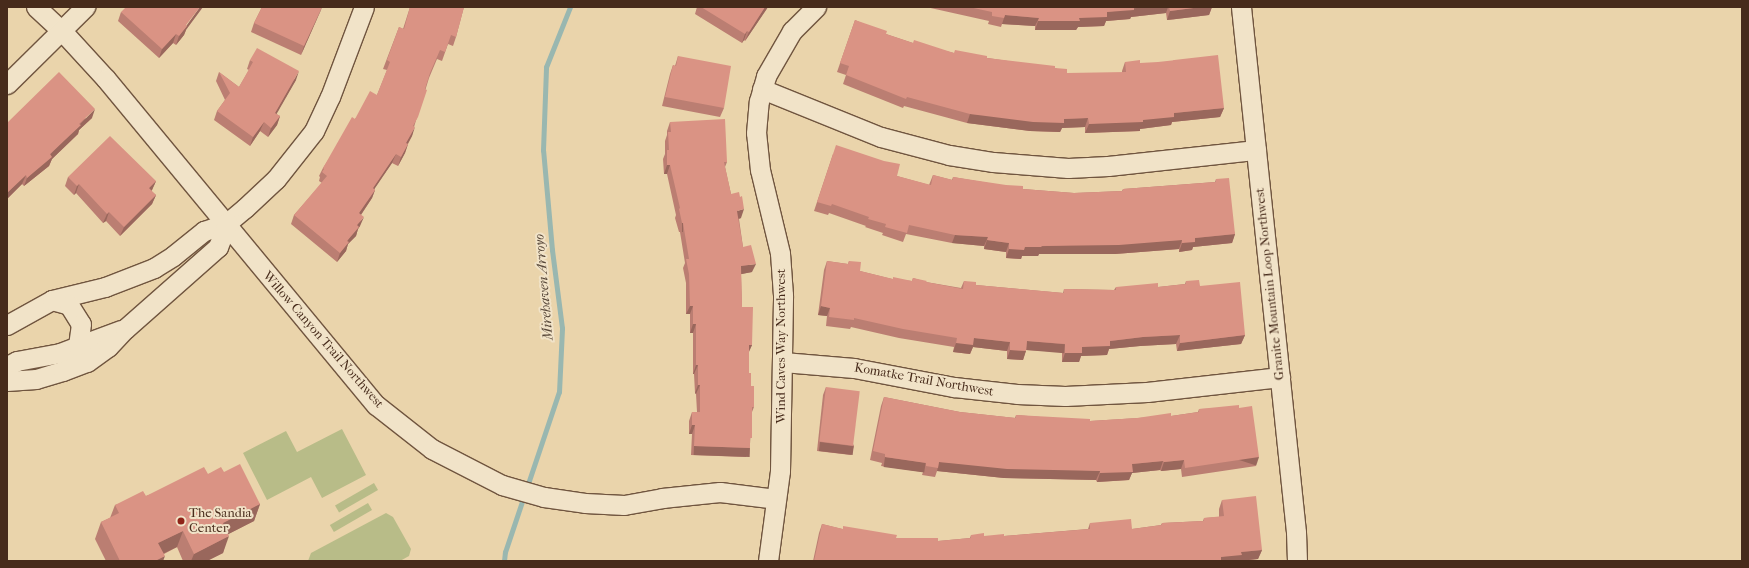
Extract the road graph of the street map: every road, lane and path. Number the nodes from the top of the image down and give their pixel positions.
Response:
1 (36, 7) edge
2 (85, 7) edge
3 (364, 7) edge
4 (816, 7) edge
5 (1241, 7) edge
6 (62, 31) junction
7 (7, 84) edge
8 (762, 89) junction
9 (1256, 150) junction
10 (227, 223) junction
11 (52, 300) junction
12 (7, 325) edge
13 (125, 329) junction
14 (78, 346) junction
15 (783, 362) junction
16 (7, 366) edge
17 (1280, 377) junction
18 (7, 381) edge
19 (776, 499) junction
20 (768, 561) edge
21 (1297, 561) edge

1 - 6 street, Willow Canyon Trail Northwest
2 - 6 street
3 - 10 street
4 - 8 street, Wind Caves Way Northwest
5 - 9 street, Granite Mountain Loop Northwest
6 - 7 street
6 - 10 street, Willow Canyon Trail Northwest
8 - 9 street
8 - 15 street, Wind Caves Way Northwest
9 - 17 street, Granite Mountain Loop Northwest
10 - 11 street
10 - 13 street
10 - 19 street, Willow Canyon Trail Northwest
11 - 12 street
11 - 14 street
13 - 14 street
13 - 18 street
14 - 16 street
15 - 17 street, Komatke Trail Northwest
15 - 19 street, Wind Caves Way Northwest
17 - 21 street, Granite Mountain Loop Northwest
19 - 20 street, Wind Caves Way Northwest

